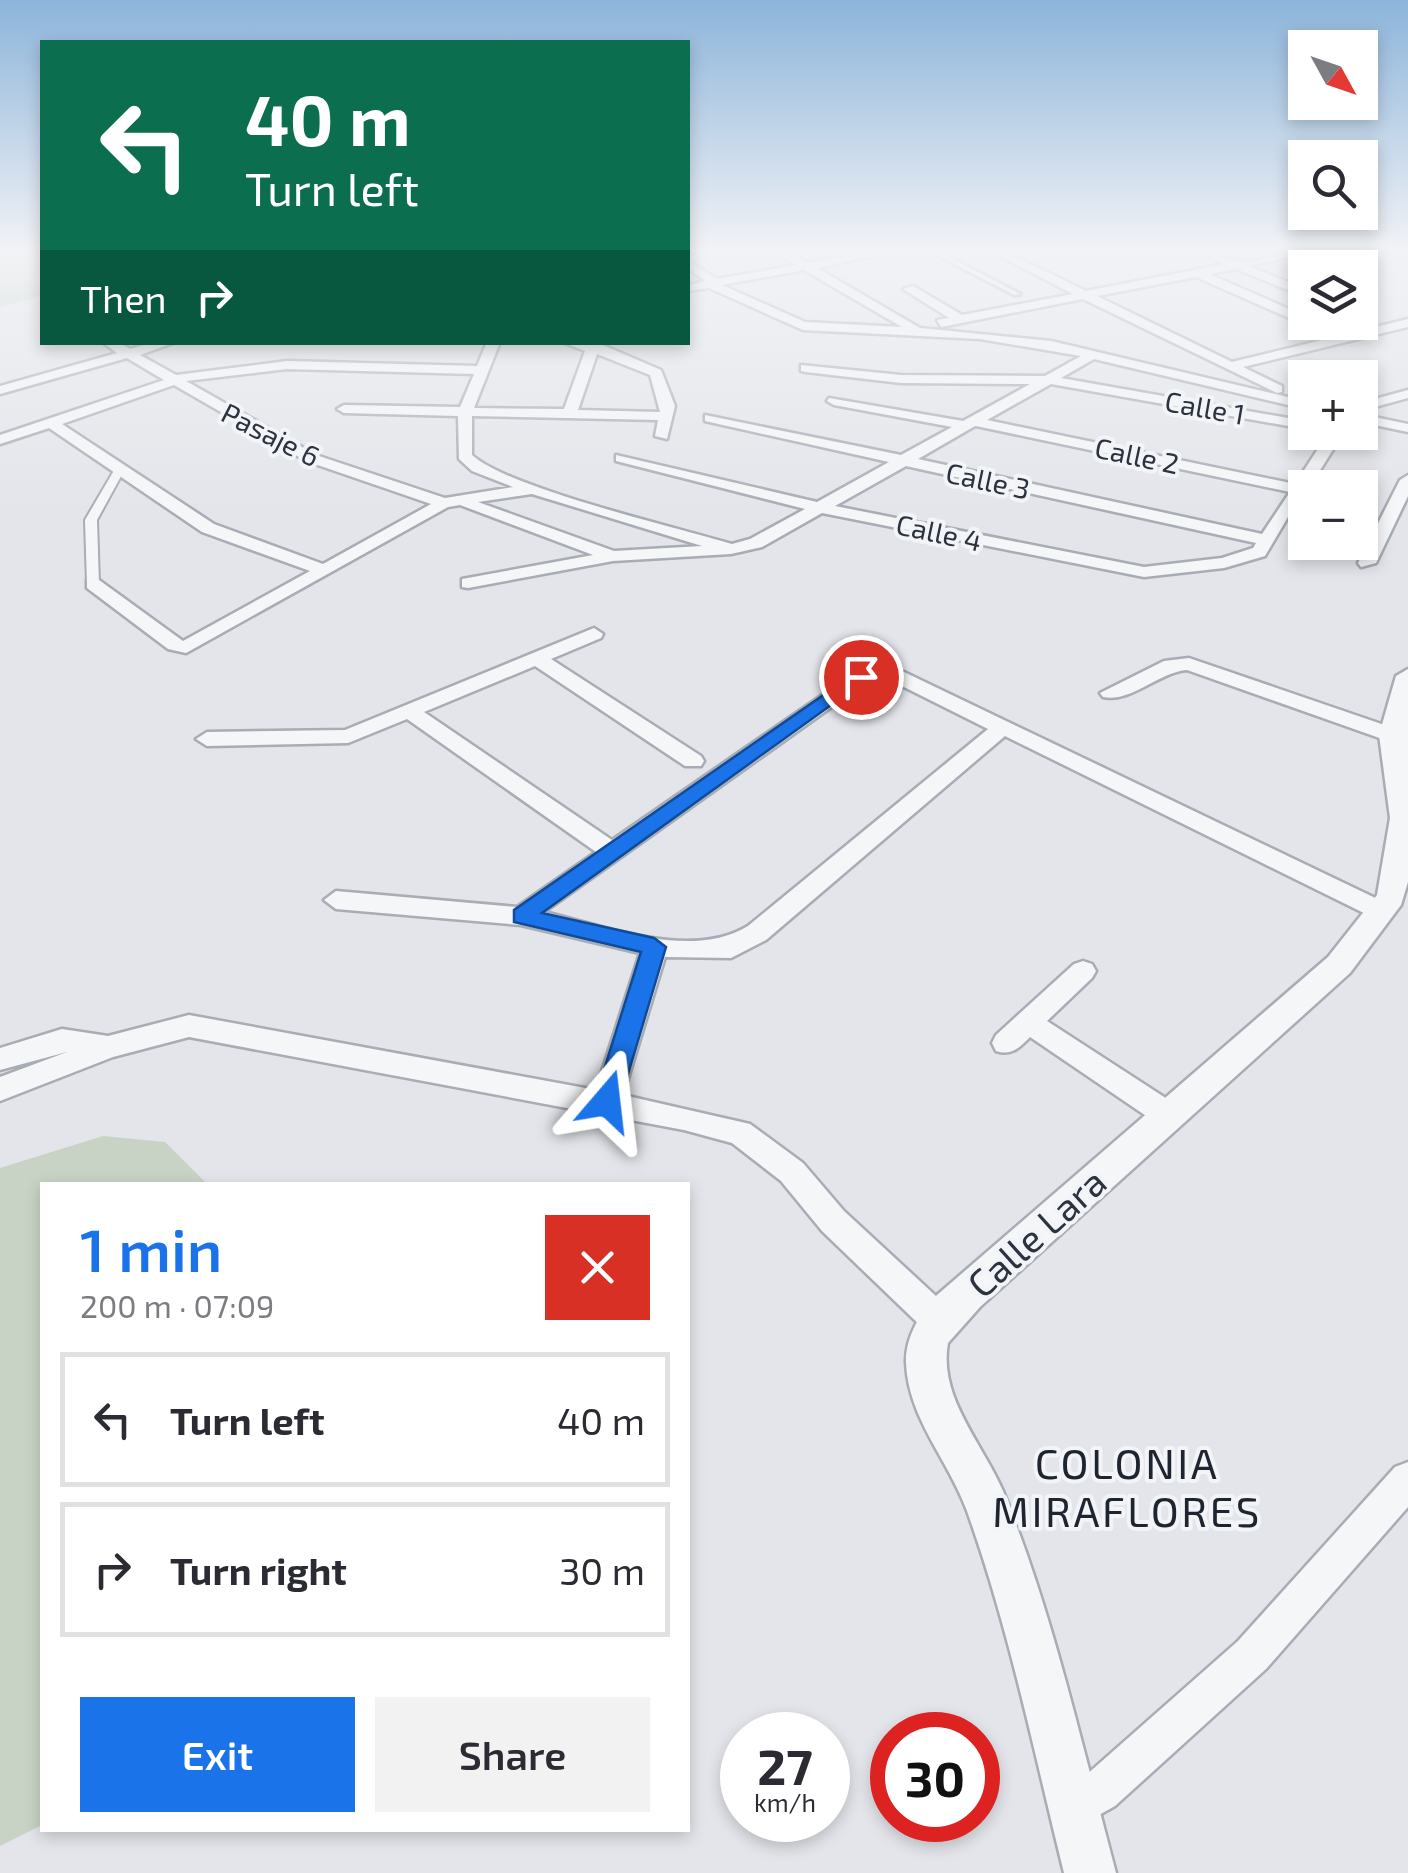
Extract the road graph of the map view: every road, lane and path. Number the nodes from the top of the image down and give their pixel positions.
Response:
1 (988, 336) edge
2 (1169, 336) edge
3 (1336, 340) edge
4 (142, 345) edge
5 (493, 345) edge
6 (587, 345) edge
7 (593, 346) junction
8 (114, 348) edge
9 (1092, 355) junction
10 (1231, 366) junction
11 (806, 368) dead end
12 (482, 370) junction
13 (854, 375) junction
14 (1051, 380) junction
15 (170, 381) junction
16 (0, 390) edge
17 (1288, 394) edge
18 (1408, 394) edge
19 (1288, 398) edge
20 (1378, 402) edge
21 (344, 409) dead end
22 (465, 412) junction
23 (570, 413) junction
24 (666, 416) junction
25 (710, 418) dead end
26 (50, 422) junction
27 (1288, 422) edge
28 (1378, 422) edge
29 (971, 424) junction
30 (1408, 428) edge
31 (662, 436) dead end
32 (0, 440) edge
33 (621, 458) dead end
34 (902, 461) junction
35 (121, 467) junction
36 (1408, 480) edge
37 (1288, 486) edge
38 (533, 490) junction
39 (452, 502) junction
40 (1288, 505) edge
41 (817, 506) junction
42 (1263, 546) junction
43 (731, 550) junction
44 (613, 556) junction
45 (1367, 562) dead end
46 (321, 570) junction
47 (468, 582) dead end
48 (94, 584) joint
49 (594, 634) dead end
50 (536, 658) junction
51 (1408, 676) edge
52 (1110, 693) dead end
53 (406, 708) junction
54 (1003, 727) junction
55 (1392, 734) junction
56 (207, 739) dead end
57 (693, 760) dead end
58 (1406, 820) edge
59 (611, 852) junction
60 (336, 900) dead end
61 (1383, 912) junction
62 (522, 916) junction
63 (654, 947) junction
64 (1083, 971) dead end
65 (1028, 1022) junction
66 (1006, 1043) dead end
67 (108, 1047) junction
68 (0, 1059) edge
69 (0, 1089) edge
70 (607, 1101) junction
71 (1168, 1115) junction
72 (938, 1320) junction
73 (1408, 1480) edge
74 (1074, 1808) junction
75 (1090, 1873) edge

1 - 9 street
2 - 10 street
3 - 10 street
4 - 8 street
5 - 12 street
6 - 7 street
7 - 23 street
7 - 24 street
8 - 15 street, Pasaje 6
8 - 16 street
9 - 14 street
9 - 19 street
10 - 17 street
11 - 13 street, Calle 1
12 - 15 street
12 - 22 street
13 - 14 street, Calle 1
13 - 29 street, Calle 2
14 - 27 street, Calle 1
14 - 29 street
15 - 26 street
15 - 39 street, Pasaje 6
18 - 20 street
21 - 22 street
22 - 23 street
22 - 38 street
23 - 24 street
24 - 31 street
25 - 34 street, Calle 3
26 - 32 street
26 - 35 street
28 - 30 street
29 - 34 street
29 - 37 street, Calle 2
33 - 41 street, Calle 4
34 - 41 street
34 - 42 street, Calle 3
35 - 46 street
35 - 48 street
36 - 45 street
38 - 39 street
38 - 43 street
39 - 44 street, Pasaje 6
39 - 46 street
40 - 42 street
41 - 42 street, Calle 4
41 - 43 street
43 - 44 street
44 - 47 street
46 - 48 street
49 - 50 street
50 - 53 street
50 - 57 street
51 - 55 street, Calle Lara
52 - 55 street
53 - 56 street
53 - 59 street
54 - 59 street
54 - 61 street
54 - 63 street
55 - 58 street, Calle Lara
58 - 61 street, Calle Lara
59 - 62 street
60 - 62 street
61 - 71 street, Calle Lara
62 - 63 street
63 - 70 street
64 - 65 street
65 - 66 street
65 - 71 street
67 - 68 street
67 - 69 street
67 - 70 street
70 - 72 street
71 - 72 street, Calle Lara
72 - 74 street, Calle Lara
73 - 74 street
74 - 75 street, Calle Lara

